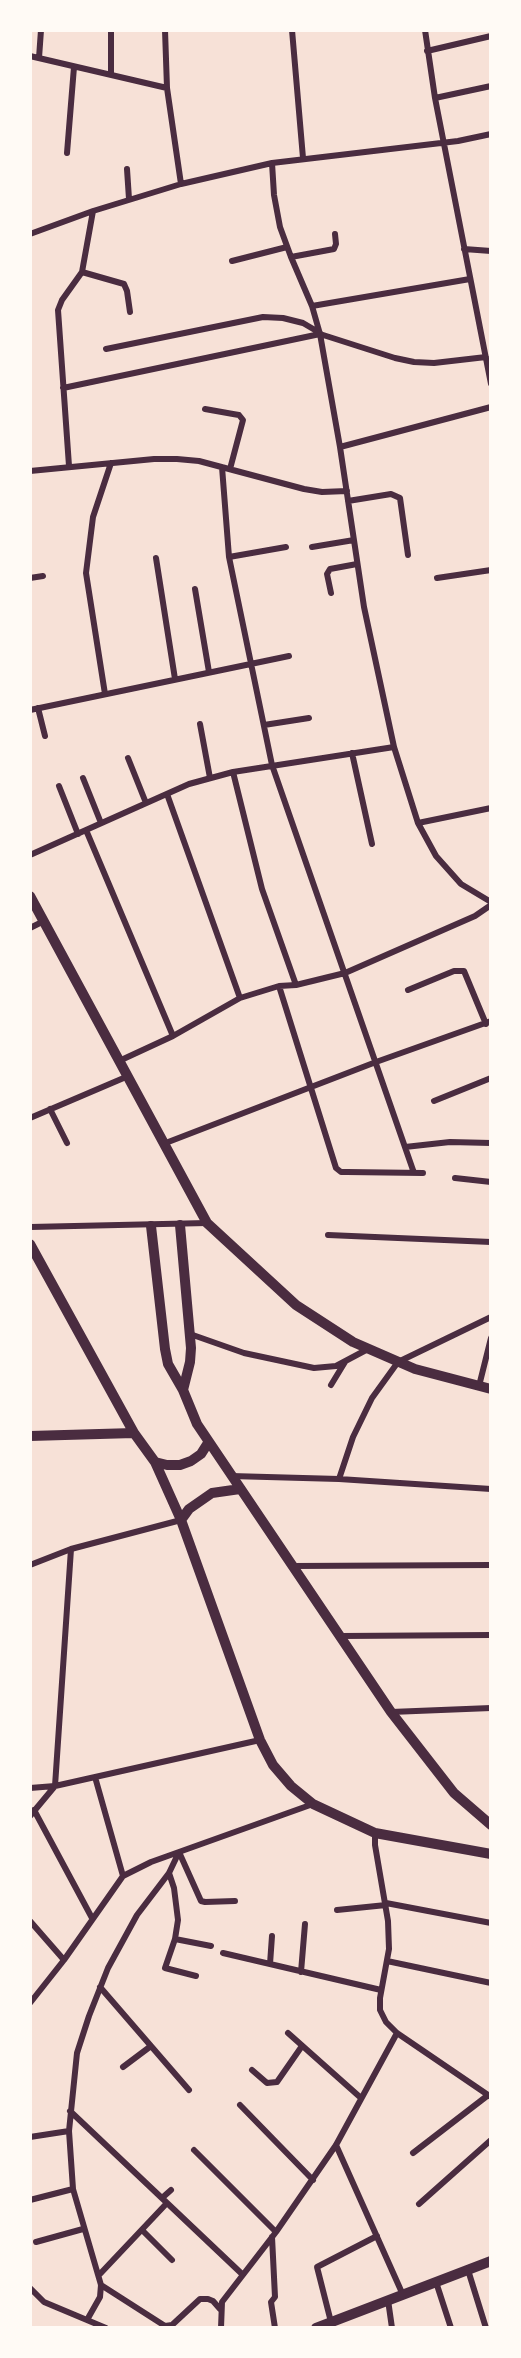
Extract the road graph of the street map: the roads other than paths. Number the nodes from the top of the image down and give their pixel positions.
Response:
1 (41, 30) edge
2 (111, 30) edge
3 (165, 30) edge
4 (292, 30) edge
5 (425, 30) edge
6 (491, 36) edge
7 (427, 51) junction
8 (30, 56) edge
9 (39, 58) junction
10 (74, 66) junction
11 (111, 75) junction
12 (491, 86) edge
13 (167, 88) junction
14 (435, 98) junction
15 (491, 134) edge
16 (443, 142) junction
17 (67, 153) dead end
18 (303, 158) junction
19 (272, 163) junction
20 (127, 169) dead end
21 (181, 184) junction
22 (129, 200) junction
23 (93, 210) junction
24 (30, 234) edge
25 (335, 234) dead end
26 (287, 247) junction
27 (464, 249) junction
28 (491, 251) edge
29 (291, 257) junction
30 (232, 261) dead end
31 (82, 272) junction
32 (470, 279) junction
33 (312, 306) junction
34 (130, 312) dead end
35 (320, 334) junction
36 (106, 349) dead end
37 (486, 357) junction
38 (490, 368) edge
39 (491, 384) edge
40 (63, 388) junction
41 (491, 408) edge
42 (205, 409) dead end
43 (340, 447) junction
44 (111, 463) junction
45 (69, 466) junction
46 (222, 467) junction
47 (230, 469) junction
48 (30, 471) edge
49 (347, 491) junction
50 (348, 501) junction
51 (354, 540) junction
52 (286, 547) dead end
53 (312, 547) dead end
54 (408, 555) dead end
55 (229, 557) junction
56 (156, 558) dead end
57 (357, 564) junction
58 (491, 570) edge
59 (43, 576) dead end
60 (30, 578) edge
61 (437, 578) dead end
62 (195, 589) dead end
63 (331, 593) dead end
64 (289, 656) dead end
65 (251, 664) junction
66 (209, 672) junction
67 (175, 680) junction
68 (105, 694) junction
69 (38, 708) junction
70 (30, 710) edge
71 (309, 718) dead end
72 (200, 724) dead end
73 (264, 725) junction
74 (45, 736) dead end
75 (394, 747) junction
76 (352, 753) junction
77 (128, 758) dead end
78 (272, 765) junction
79 (233, 772) junction
80 (83, 778) dead end
81 (210, 778) junction
82 (59, 786) dead end
83 (167, 794) junction
84 (146, 803) junction
85 (491, 808) edge
86 (101, 823) junction
87 (418, 823) junction
88 (86, 830) junction
89 (78, 834) junction
90 (372, 844) dead end
91 (30, 855) edge
92 (30, 896) edge
93 (491, 903) edge
94 (44, 921) junction
95 (30, 928) edge
96 (345, 973) junction
97 (279, 986) junction
98 (296, 986) junction
99 (408, 990) dead end
100 (240, 998) junction
101 (488, 1023) edge
102 (173, 1036) junction
103 (118, 1061) junction
104 (376, 1062) junction
105 (126, 1077) junction
106 (491, 1078) edge
107 (311, 1087) junction
108 (434, 1101) dead end
109 (50, 1109) junction
110 (30, 1118) edge
111 (67, 1143) dead end
112 (491, 1143) edge
113 (162, 1144) junction
114 (405, 1147) junction
115 (414, 1173) junction
116 (423, 1173) dead end
117 (455, 1178) dead end
118 (491, 1182) edge
119 (207, 1223) junction
120 (180, 1225) junction
121 (151, 1226) junction
122 (30, 1227) edge
123 (328, 1235) dead end
124 (491, 1242) edge
125 (30, 1244) edge
126 (491, 1317) edge
127 (190, 1334) junction
128 (491, 1338) edge
129 (368, 1349) junction
130 (345, 1361) junction
131 (398, 1362) junction
132 (331, 1385) dead end
133 (479, 1386) junction
134 (491, 1389) edge
135 (183, 1390) junction
136 (134, 1433) junction
137 (30, 1436) edge
138 (208, 1443) junction
139 (156, 1462) junction
140 (231, 1476) junction
141 (339, 1479) junction
142 (240, 1489) junction
143 (491, 1489) edge
144 (181, 1520) junction
145 (71, 1549) junction
146 (30, 1564) edge
147 (491, 1565) edge
148 (293, 1566) junction
149 (491, 1635) edge
150 (341, 1636) junction
151 (491, 1708) edge
152 (391, 1712) junction
153 (260, 1740) junction
154 (95, 1777) junction
155 (55, 1786) junction
156 (30, 1788) edge
157 (313, 1804) junction
158 (32, 1813) edge
159 (491, 1825) edge
160 (375, 1833) junction
161 (179, 1852) junction
162 (491, 1854) edge
163 (169, 1873) junction
164 (123, 1876) junction
165 (235, 1901) dead end
166 (386, 1904) junction
167 (337, 1910) dead end
168 (92, 1918) junction
169 (30, 1921) edge
170 (491, 1923) edge
171 (305, 1924) dead end
172 (272, 1936) dead end
173 (175, 1939) junction
174 (211, 1946) dead end
175 (223, 1953) dead end
176 (64, 1960) junction
177 (387, 1961) junction
178 (270, 1964) junction
179 (301, 1972) junction
180 (196, 1976) dead end
181 (491, 1983) edge
182 (100, 1987) junction
183 (381, 1990) junction
184 (30, 1991) edge
185 (36, 1997) junction
186 (30, 2003) edge
187 (288, 2033) dead end
188 (397, 2033) junction
189 (151, 2046) junction
190 (302, 2046) junction
191 (123, 2067) dead end
192 (252, 2070) dead end
193 (189, 2090) dead end
194 (489, 2097) edge
195 (362, 2098) junction
196 (240, 2105) dead end
197 (70, 2111) junction
198 (69, 2130) junction
199 (30, 2137) edge
200 (491, 2140) edge
201 (336, 2145) junction
202 (194, 2150) dead end
203 (413, 2152) dead end
204 (313, 2180) junction
205 (73, 2189) junction
206 (171, 2190) dead end
207 (30, 2200) edge
208 (165, 2200) junction
209 (419, 2204) dead end
210 (83, 2229) junction
211 (142, 2230) junction
212 (274, 2234) junction
213 (377, 2236) junction
214 (36, 2242) dead end
215 (172, 2260) dead end
216 (491, 2261) edge
217 (468, 2270) junction
218 (242, 2274) junction
219 (99, 2275) junction
220 (436, 2282) junction
221 (101, 2285) junction
222 (30, 2288) edge
223 (403, 2295) junction
224 (388, 2300) junction
225 (221, 2310) junction
226 (87, 2319) junction
227 (324, 2326) edge
228 (106, 2328) edge
229 (221, 2328) edge
230 (275, 2328) edge
231 (392, 2328) edge
232 (451, 2328) edge
233 (486, 2328) edge

1 - 9 street
2 - 11 street
3 - 13 street
4 - 18 street
5 - 7 street
6 - 7 street
7 - 14 street
8 - 9 street
9 - 10 street
10 - 11 street
10 - 17 street
11 - 13 street
12 - 14 street
13 - 21 street
14 - 16 street
15 - 16 street
16 - 18 street
16 - 27 street
18 - 19 street
19 - 21 street
19 - 26 street
20 - 22 street
21 - 22 street
22 - 23 street
23 - 24 street
23 - 31 street
25 - 29 street
26 - 29 street
26 - 30 street
27 - 28 street
27 - 32 street
29 - 33 street
31 - 34 street
31 - 40 street
32 - 33 street
32 - 37 street
33 - 35 street
35 - 36 street
35 - 37 street
35 - 40 street
35 - 43 street
37 - 38 street
38 - 39 street
40 - 45 street
41 - 43 street
42 - 47 street
43 - 49 street
44 - 45 street
44 - 46 street
44 - 68 street
45 - 48 street
46 - 47 street
46 - 55 street
47 - 49 street
49 - 50 street
50 - 51 street
50 - 54 street
51 - 53 street
51 - 57 street
52 - 55 street
55 - 65 street
56 - 67 street
57 - 63 street
57 - 75 street
58 - 61 street
59 - 60 street
62 - 66 street
64 - 65 street
65 - 66 street
65 - 73 street
66 - 67 street
67 - 68 street
68 - 69 street
69 - 70 street
69 - 74 street
71 - 73 street
72 - 81 street
73 - 78 street
75 - 76 street
75 - 87 street
76 - 78 street
76 - 90 street
77 - 84 street
78 - 79 street
78 - 96 street
79 - 81 street
79 - 98 street
80 - 86 street
81 - 83 street
82 - 89 street
83 - 84 street
83 - 100 street
84 - 86 street
85 - 87 street
86 - 88 street
87 - 93 street
88 - 89 street
88 - 102 street
89 - 91 street
92 - 94 street
93 - 96 street
94 - 95 street
94 - 103 street
96 - 98 street
96 - 104 street
97 - 98 street
97 - 100 street
97 - 107 street
99 - 101 street
100 - 102 street
101 - 104 street
102 - 103 street
103 - 105 street
104 - 107 street
104 - 114 street
105 - 109 street
105 - 113 street
106 - 108 street
107 - 113 street
107 - 115 street
109 - 110 street
109 - 111 street
112 - 114 street
113 - 119 street
114 - 115 street
115 - 116 street
117 - 118 street
119 - 120 street
119 - 129 street
120 - 121 street
120 - 127 street
121 - 122 street
121 - 135 street
123 - 124 street
125 - 136 street
126 - 131 street
127 - 130 street
127 - 135 street
128 - 133 street
129 - 130 street
129 - 131 street
130 - 132 street
131 - 133 street
131 - 141 street
133 - 134 street
135 - 138 street
136 - 137 street
136 - 139 street
138 - 139 street
138 - 140 street
139 - 144 street
140 - 141 street
140 - 142 street
141 - 143 street
142 - 144 street
142 - 148 street
144 - 145 street
144 - 153 street
145 - 146 street
145 - 155 street
147 - 148 street
148 - 150 street
149 - 150 street
150 - 152 street
151 - 152 street
152 - 159 street
153 - 154 street
153 - 157 street
154 - 155 street
154 - 164 street
155 - 156 street
155 - 158 street
157 - 160 street
157 - 161 street
158 - 168 street
160 - 162 street
160 - 166 street
161 - 163 street
161 - 164 street
161 - 165 street
163 - 173 street
163 - 182 street
164 - 168 street
166 - 167 street
166 - 170 street
166 - 177 street
168 - 176 street
169 - 176 street
171 - 179 street
172 - 178 street
173 - 174 street
173 - 180 street
175 - 178 street
176 - 185 street
177 - 181 street
177 - 183 street
178 - 179 street
179 - 183 street
182 - 189 street
182 - 197 street
183 - 188 street
184 - 185 street
185 - 186 street
187 - 190 street
188 - 194 street
188 - 195 street
189 - 191 street
189 - 193 street
190 - 192 street
190 - 195 street
194 - 203 street
195 - 201 street
196 - 204 street
197 - 198 street
197 - 208 street
198 - 199 street
198 - 205 street
200 - 209 street
201 - 204 street
201 - 213 street
202 - 212 street
204 - 212 street
205 - 207 street
205 - 210 street
206 - 208 street
208 - 211 street
208 - 218 street
210 - 214 street
210 - 219 street
211 - 215 street
211 - 219 street
212 - 218 street
212 - 230 street
213 - 223 street
213 - 227 street
216 - 217 street
217 - 220 street
217 - 233 street
218 - 225 street
219 - 221 street
220 - 223 street
220 - 232 street
221 - 225 street
221 - 226 street
222 - 226 street
223 - 224 street
224 - 227 street
224 - 231 street
225 - 229 street
226 - 228 street

